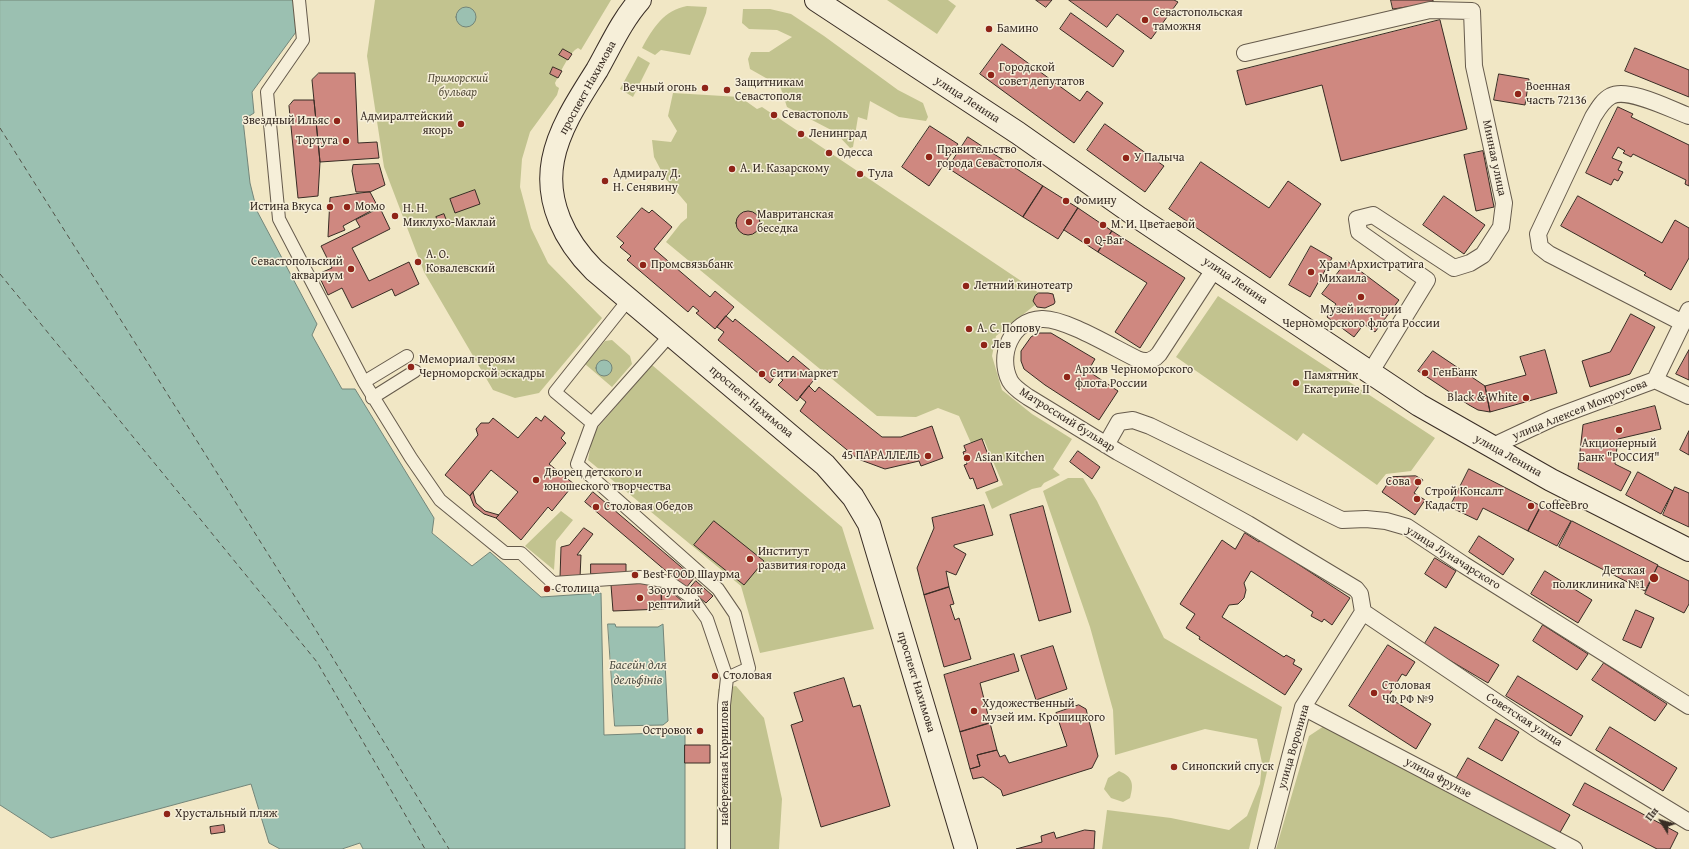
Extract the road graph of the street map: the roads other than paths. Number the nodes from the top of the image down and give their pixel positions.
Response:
1 (299, 0) edge
2 (640, 0) edge
3 (816, 0) edge
4 (1245, 53) dead end
5 (1689, 116) edge
6 (1215, 268) junction
7 (629, 299) junction
8 (1686, 316) edge
9 (671, 334) junction
10 (407, 356) dead end
11 (415, 371) dead end
12 (1370, 373) junction
13 (1655, 380) junction
14 (364, 382) junction
15 (1689, 396) edge
16 (372, 398) junction
17 (592, 423) junction
18 (1106, 445) junction
19 (1491, 447) junction
20 (1689, 550) edge
21 (1363, 612) junction
22 (727, 678) junction
23 (1687, 706) edge
24 (1303, 707) junction
25 (1689, 822) edge
26 (724, 849) edge
27 (966, 849) edge
28 (1266, 849) edge
29 (1574, 849) edge

1 - 14 street
2 - 7 main road, проспект Нахимова
3 - 6 main road, улица Ленина
4 - 12 street, Минная улица
5 - 8 street, улица Алексея Мокроусова
6 - 12 main road, улица Ленина
6 - 18 street, Матросский бульвар
7 - 9 main road, проспект Нахимова
7 - 17 street
8 - 13 street, улица Алексея Мокроусова
9 - 17 street
9 - 27 main road, проспект Нахимова
10 - 14 street
11 - 16 street
12 - 19 main road, улица Ленина
13 - 15 street
13 - 19 street, улица Алексея Мокроусова
14 - 16 street
16 - 22 street
17 - 22 street
18 - 21 street, Матросский бульвар
18 - 23 street, улица Луначарского
19 - 20 main road, улица Ленина
21 - 24 street, улица Воронина
21 - 25 street, Советская улица
22 - 26 street, набережная Корнилова
24 - 28 street, улица Воронина
24 - 29 street, улица Фрунзе

